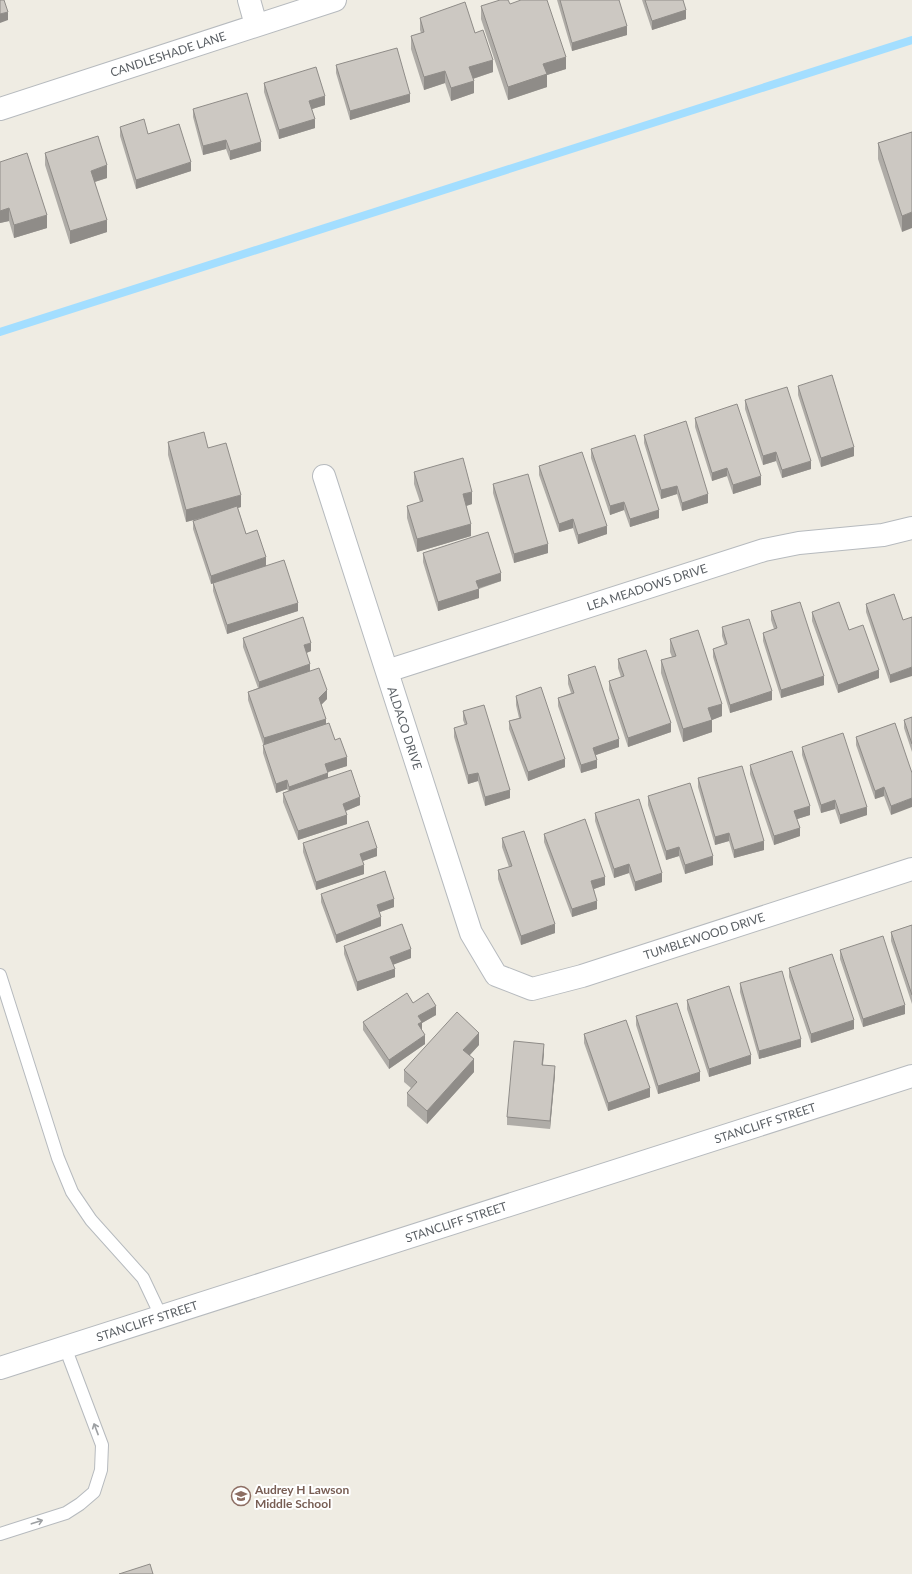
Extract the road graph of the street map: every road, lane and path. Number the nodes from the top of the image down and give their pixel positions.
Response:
1 (249, 0) edge
2 (335, 0) edge
3 (256, 25) junction
4 (0, 109) edge
5 (324, 476) dead end
6 (912, 528) edge
7 (387, 671) junction
8 (912, 869) edge
9 (0, 975) edge
10 (496, 975) joint
11 (912, 1076) edge
12 (161, 1316) junction
13 (65, 1347) junction
14 (0, 1368) edge
15 (0, 1534) edge

1 - 3 street
2 - 3 street, CANDLESHADE LANE
3 - 4 street, CANDLESHADE LANE
5 - 7 street, ALDACO DRIVE
6 - 7 street, LEA MEADOWS DRIVE
7 - 10 street, ALDACO DRIVE
8 - 10 street, TUMBLEWOOD DRIVE
9 - 12 lane
11 - 12 street, STANCLIFF STREET
12 - 13 street, STANCLIFF STREET
13 - 14 street, STANCLIFF STREET
15 -> 13 lane

